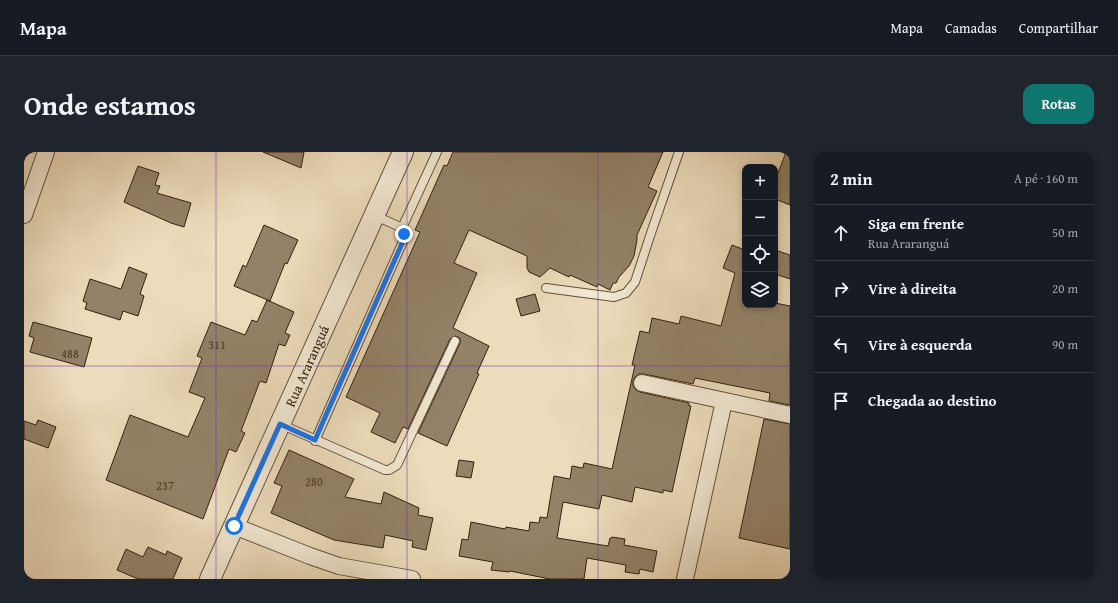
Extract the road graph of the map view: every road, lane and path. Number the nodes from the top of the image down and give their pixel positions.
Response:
1 (46, 152) edge
2 (403, 152) edge
3 (437, 152) edge
4 (679, 152) edge
5 (24, 215) edge
6 (374, 215) junction
7 (402, 228) junction
8 (546, 288) dead end
9 (455, 341) dead end
10 (642, 383) dead end
11 (724, 401) junction
12 (790, 415) edge
13 (280, 424) junction
14 (315, 440) junction
15 (234, 526) junction
16 (210, 579) edge
17 (412, 579) edge
18 (685, 579) edge

1 - 5 street
2 - 6 street, Rua Araranguá
3 - 7 lane
4 - 8 lane
6 - 7 lane
6 - 13 street, Rua Araranguá
7 - 14 lane
9 - 14 lane
10 - 11 street
11 - 12 street
11 - 18 street
13 - 14 lane
13 - 15 street, Rua Araranguá
15 - 16 street, Rua Araranguá
15 - 17 street

